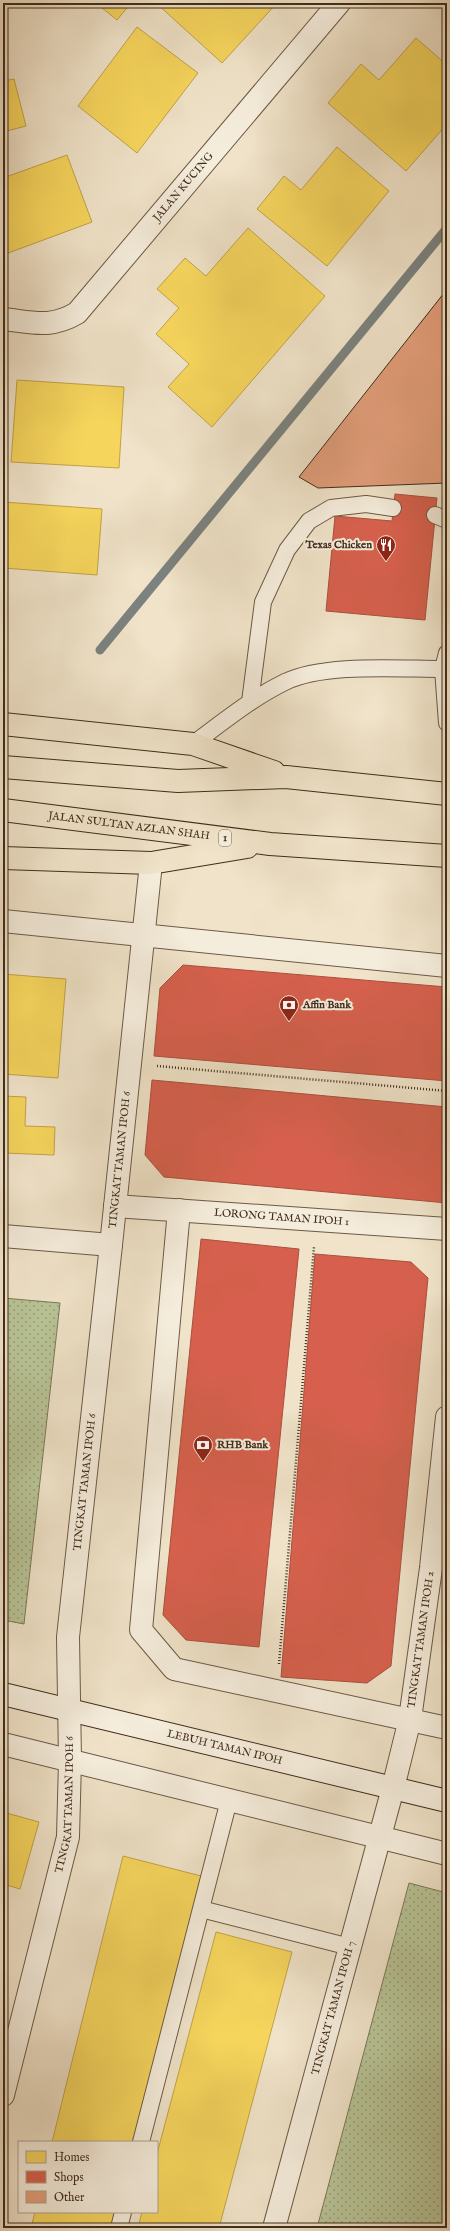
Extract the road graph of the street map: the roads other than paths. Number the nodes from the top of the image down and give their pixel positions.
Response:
1 (339, 3) edge
2 (3, 319) edge
3 (393, 508) dead end
4 (447, 653) edge
5 (443, 669) junction
6 (250, 702) junction
7 (447, 723) edge
8 (3, 724) edge
9 (193, 744) junction
10 (3, 767) edge
11 (286, 777) junction
12 (447, 794) edge
13 (3, 810) edge
14 (270, 844) junction
15 (447, 856) edge
16 (3, 858) edge
17 (150, 864) junction
18 (3, 921) edge
19 (143, 934) junction
20 (447, 966) edge
21 (115, 1206) junction
22 (179, 1210) junction
23 (447, 1229) edge
24 (3, 1236) edge
25 (111, 1245) junction
26 (447, 1419) edge
27 (439, 1570) edge
28 (3, 1694) edge
29 (69, 1710) junction
30 (410, 1720) junction
31 (447, 1728) edge
32 (3, 1744) edge
33 (70, 1760) junction
34 (393, 1788) junction
35 (229, 1800) junction
36 (447, 1801) edge
37 (379, 1837) junction
38 (447, 1854) edge
39 (201, 1909) junction
40 (350, 1947) junction
41 (3, 2095) edge
42 (141, 2141) edge
43 (124, 2213) edge
44 (119, 2228) edge
45 (274, 2228) edge

1 - 2 street, JALAN KUCING
3 - 6 lane
4 - 5 lane
5 - 6 lane
5 - 7 lane
6 - 9 lane
8 - 9 main road
9 - 11 main road
10 - 11 main road
11 - 12 main road
13 - 14 main road, JALAN SULTAN AZLAN SHAH / 1
14 - 15 main road, JALAN SULTAN AZLAN SHAH / 1
14 - 17 main road
16 - 17 main road
17 - 19 street, TINGKAT TAMAN IPOH 6
18 - 19 street
19 - 20 street
19 - 21 street, TINGKAT TAMAN IPOH 6
21 - 22 street, LORONG TAMAN IPOH 1
21 - 25 street, TINGKAT TAMAN IPOH 6
22 - 23 street, LORONG TAMAN IPOH 1
22 - 30 street
24 - 25 street
25 - 29 street, TINGKAT TAMAN IPOH 6
26 - 27 street, TINGKAT TAMAN IPOH 2
27 - 30 street, TINGKAT TAMAN IPOH 2
28 - 29 street, LEBUH TAMAN IPOH
29 - 33 street, TINGKAT TAMAN IPOH 6
29 - 34 street, LEBUH TAMAN IPOH
30 - 31 street
30 - 34 street, TINGKAT TAMAN IPOH 2
32 - 33 street
33 - 35 street
33 - 41 street, TINGKAT TAMAN IPOH 6
34 - 36 street, LEBUH TAMAN IPOH
34 - 37 street, TINGKAT TAMAN IPOH 7
35 - 37 street
35 - 39 lane
37 - 38 street
37 - 40 street, TINGKAT TAMAN IPOH 7
39 - 40 lane
39 - 42 lane
40 - 45 street, TINGKAT TAMAN IPOH 7
43 - 44 lane

